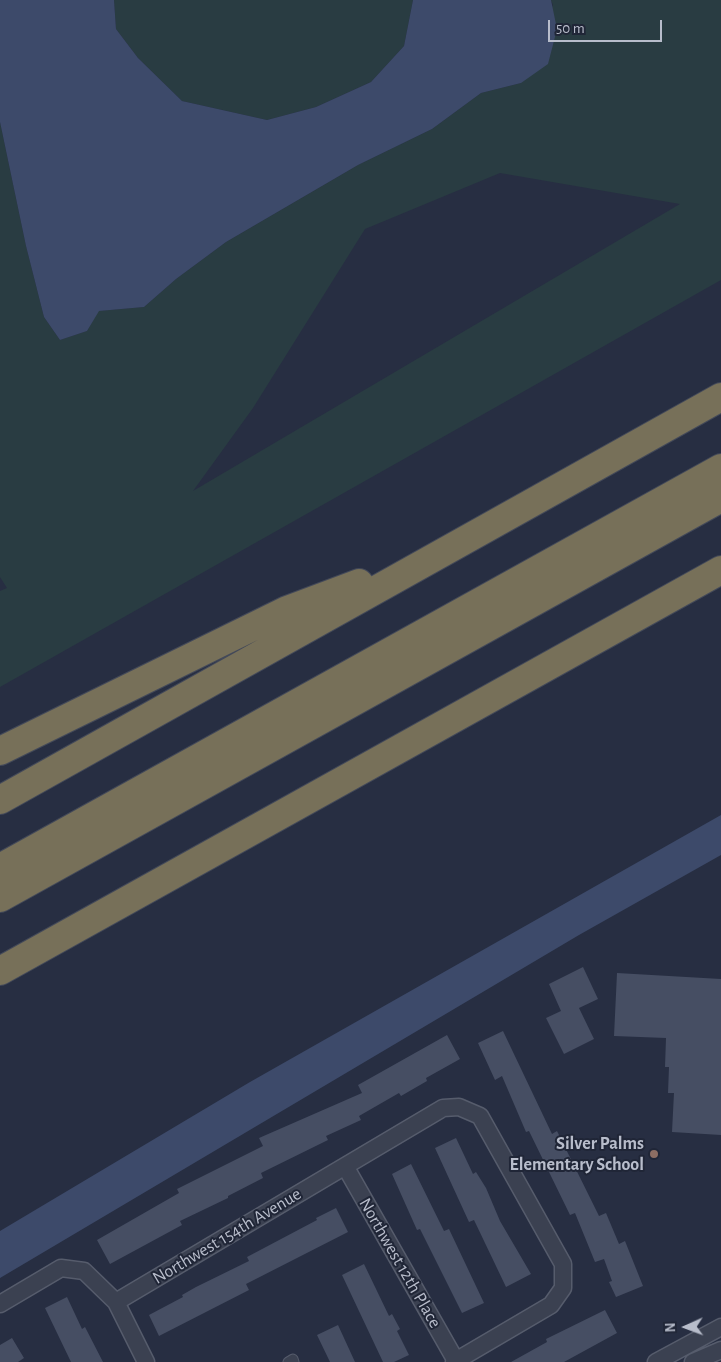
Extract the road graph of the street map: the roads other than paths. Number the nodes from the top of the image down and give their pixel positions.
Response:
1 (721, 397) edge
2 (721, 468) edge
3 (721, 498) edge
4 (442, 552) junction
5 (721, 570) edge
6 (0, 751) edge
7 (251, 759) junction
8 (0, 800) edge
9 (0, 868) edge
10 (0, 898) edge
11 (0, 917) edge
12 (89, 922) junction
13 (0, 971) edge
14 (0, 978) edge
15 (345, 1166) junction
16 (116, 1302) junction
17 (0, 1304) edge
18 (721, 1327) edge
19 (721, 1350) edge
20 (455, 1361) edge
21 (146, 1362) edge
22 (288, 1362) edge
23 (294, 1362) edge
24 (656, 1362) edge
25 (693, 1362) edge

1 - 4 highway
2 - 9 highway
3 - 7 highway
4 - 6 highway
4 - 8 highway
5 - 12 highway
7 - 10 highway
7 - 11 highway
12 - 13 highway
12 - 14 highway
15 - 16 street, Northwest 154th Avenue
15 - 20 street, Northwest 12th Place
15 - 20 street, Northwest 154th Avenue
16 - 17 street
16 - 21 street
18 - 24 street
19 - 25 street
22 - 23 lane

